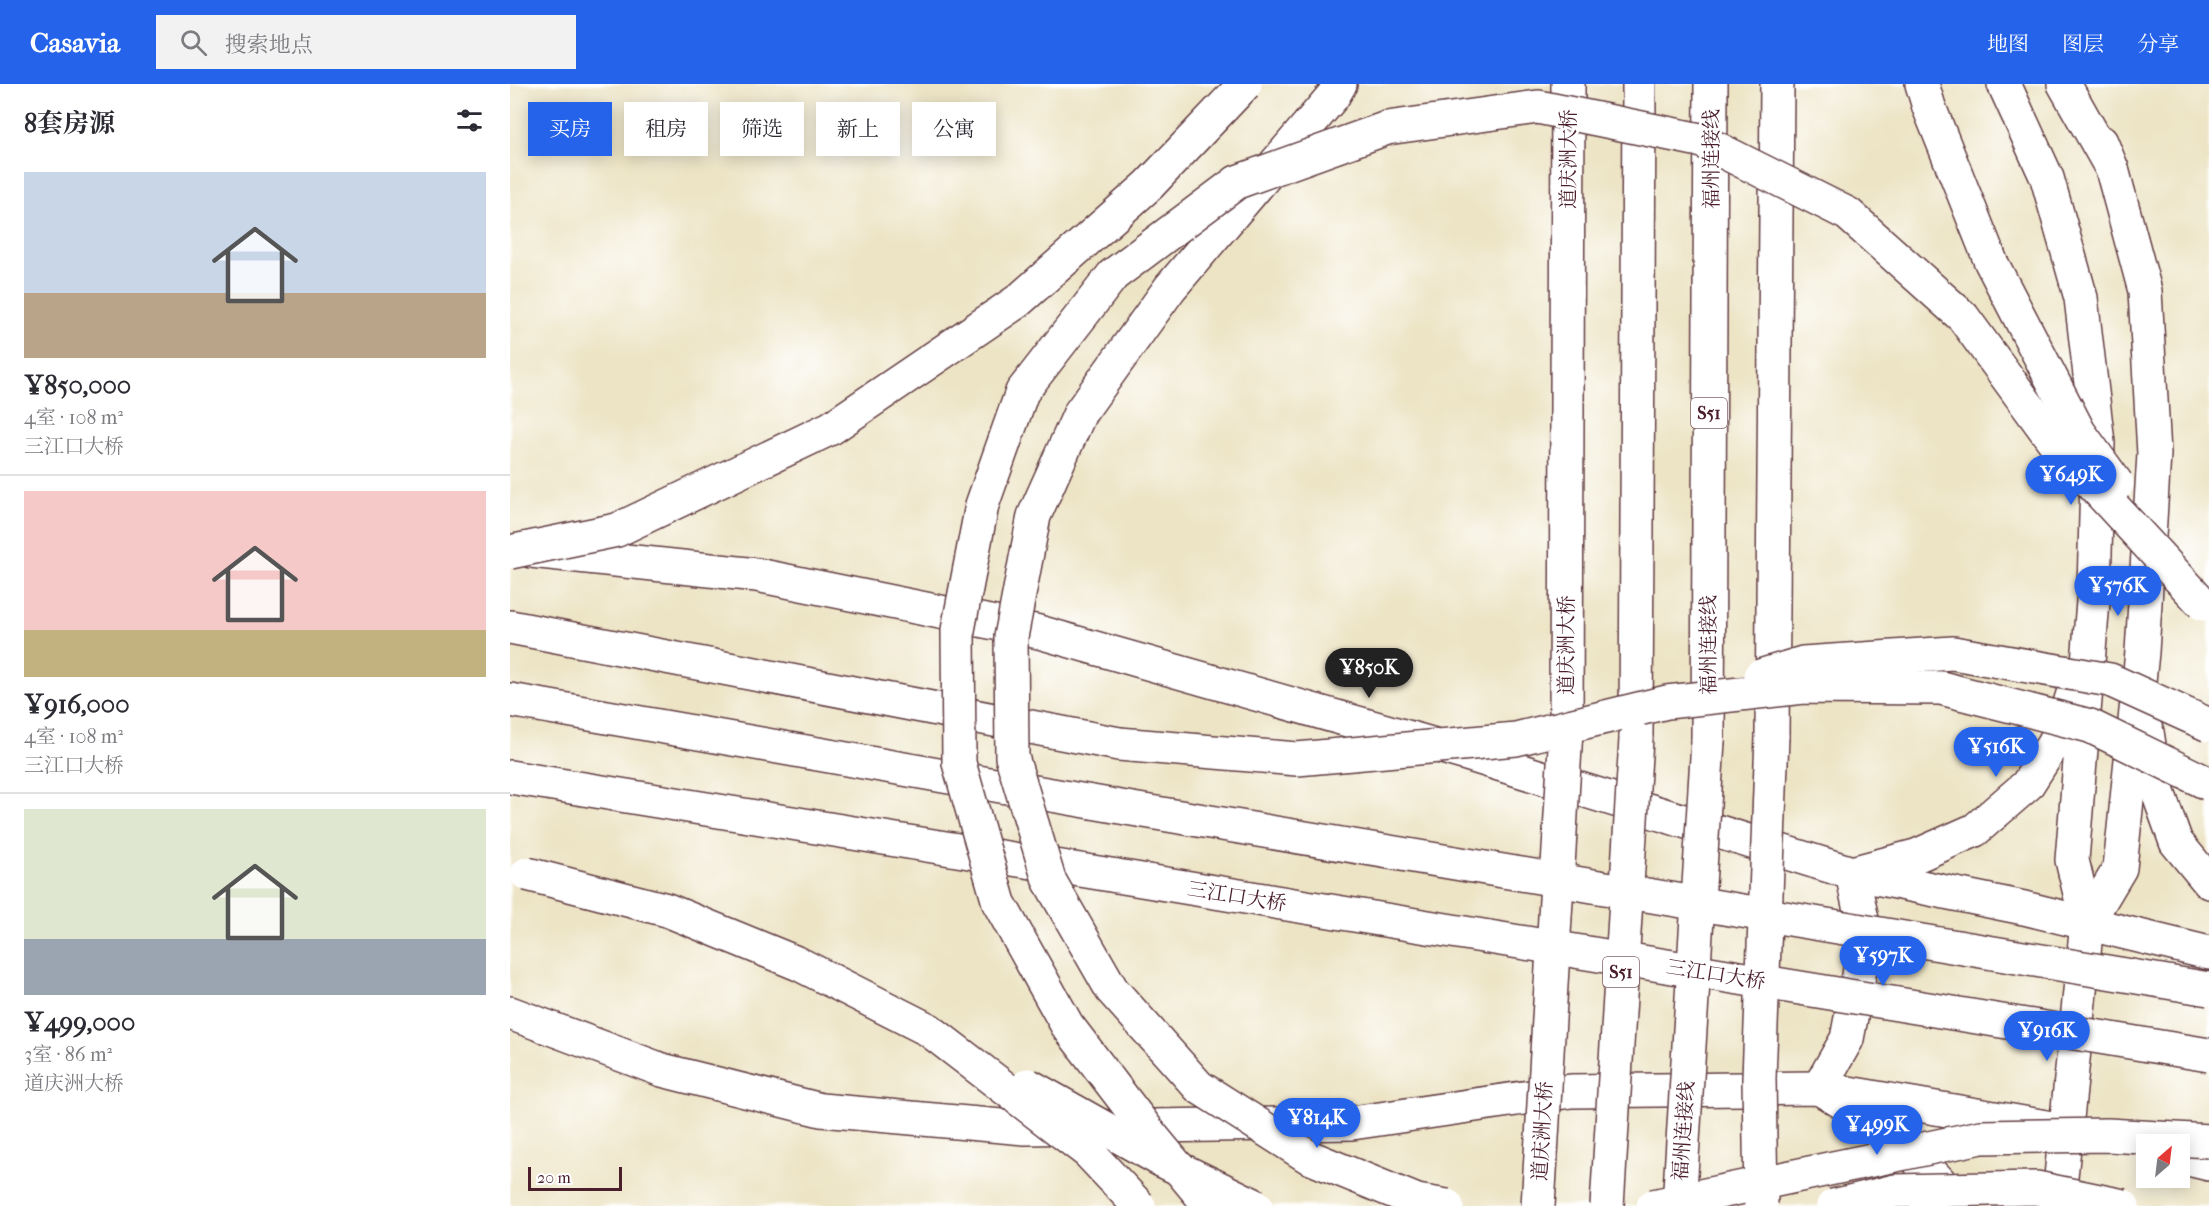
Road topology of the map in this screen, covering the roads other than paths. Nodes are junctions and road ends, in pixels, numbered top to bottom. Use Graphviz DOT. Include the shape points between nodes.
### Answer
graph roads {
  1 [pos="1245,84"];
  2 [pos="1340,84"];
  3 [pos="1568,84"];
  4 [pos="1639,84"];
  5 [pos="1711,84"];
  6 [pos="1923,84"];
  7 [pos="2004,84"];
  8 [pos="2064,84"];
  9 [pos="2078,84"];
  10 [pos="1777,87"];
  11 [pos="2112,169"];
  12 [pos="510,550"];
  13 [pos="2094,589"];
  14 [pos="2146,593"];
  15 [pos="2206,606"];
  16 [pos="510,627"];
  17 [pos="2090,637"];
  18 [pos="2142,652"];
  19 [pos="510,700"];
  20 [pos="1667,702"];
  21 [pos="2209,725"];
  22 [pos="510,777"];
  23 [pos="2209,784"];
  24 [pos="519,873"];
  25 [pos="1852,873"];
  26 [pos="2209,882"];
  27 [pos="2087,923"];
  28 [pos="2209,953"];
  29 [pos="2209,989"];
  30 [pos="510,1013"];
  31 [pos="929,1030"];
  32 [pos="2209,1055"];
  33 [pos="1760,1078"];
  34 [pos="1819,1088"];
  35 [pos="2065,1130"];
  36 [pos="2209,1141"];
  37 [pos="2136,1147"];
  38 [pos="2190,1159"];
  39 [pos="2209,1164"];
  40 [pos="1139,1206"];
  41 [pos="1210,1206"];
  42 [pos="1256,1206"];
  43 [pos="1448,1206"];
  44 [pos="1538,1206"];
  45 [pos="1607,1206"];
  46 [pos="1653,1206"];
  47 [pos="1678,1206"];
  48 [pos="1750,1206"];
  49 [pos="1761,1206"];
  50 [pos="1833,1206"];
  51 [pos="1954,1206"];
  52 [pos="2058,1206"];
  53 [pos="2123,1206"];
  1 -- 12 [label="main road, bridge" via="1149,185 1018,301 831,428 617,530"];
  2 -- 43 [label="main road, bridge" via="1170,288 1080,413 1034,516 1011,637 1012,757 1049,880 1112,990 1199,1087 1310,1157 1418,1201"];
  3 -- 44 [label="main road, 道庆洲大桥, bridge" via="1566,730"];
  4 -- 45 [label="main road, S51, bridge" via="1636,739"];
  5 -- 47 [label="main road, 福州连接线 / S51, bridge" via="1708,741"];
  6 -- 15 [label="main road, bridge" via="1992,262 2079,432"];
  7 -- 13 [label="main road" via="2047,178 2081,298 2098,443"];
  8 -- 11 [label="main road"];
  9 -- 11 [label="main road"];
  10 -- 33 [label="main road, bridge" via="1772,737"];
  11 -- 14 [label="main road" via="2145,291 2154,454"];
  12 -- 25 [label="main road" via="757,575 1039,632 1463,753"];
  13 -- 14 [label="main road"];
  13 -- 17 [label="main road"];
  14 -- 18 [label="main road"];
  15 -- 41 [label="main road, bridge" via="2058,447 1963,317 1848,214 1700,140 1538,107 1386,129 1237,182 1113,275 1022,392 982,505 958,630 959,764 999,903 1066,1025"];
  16 -- 20 [label="main road, bridge" via="1119,744 1296,759 1516,739"];
  17 -- 25 [label="main road" via="2061,732 2027,784 1975,830 1916,856"];
  17 -- 27 [label="main road" via="2072,860"];
  18 -- 26 [label="main road" via="2146,724 2155,784 2176,842"];
  18 -- 27 [label="main road" via="2120,868"];
  19 -- 29 [label="main road, bridge" via="1132,809"];
  20 -- 21 [label="main road, bridge" via="1803,663 1953,653 2110,680"];
  20 -- 23 [label="main road, bridge" via="1804,687 1941,688 2090,726"];
  22 -- 32 [label="main road, 三江口大桥, bridge"];
  24 -- 31 [label="main road, bridge" via="667,910 800,964"];
  25 -- 27 [label="main road"];
  25 -- 34 [label="main road" via="1866,938 1847,1039"];
  27 -- 28 [label="main road"];
  27 -- 35 [label="main road"];
  30 -- 34 [label="main road" via="662,1070 821,1110 1025,1128 1352,1123 1572,1091"];
  31 -- 40 [label="main road, bridge" via="1088,1152"];
  31 -- 42 [label="main road, bridge" via="1161,1160"];
  33 -- 48 [label="main road, bridge"];
  33 -- 49 [label="main road, bridge"];
  34 -- 35 [label="main road"];
  34 -- 51 [label="main road" via="1886,1129 1939,1181"];
  35 -- 37 [label="main road"];
  35 -- 52 [label="main road"];
  36 -- 46 [label="main road, bridge" via="2108,1135 1981,1137"];
  38 -- 39 [label="main road"];
  50 -- 53 [label="main road, bridge" via="1895,1191 2036,1188"];
}
